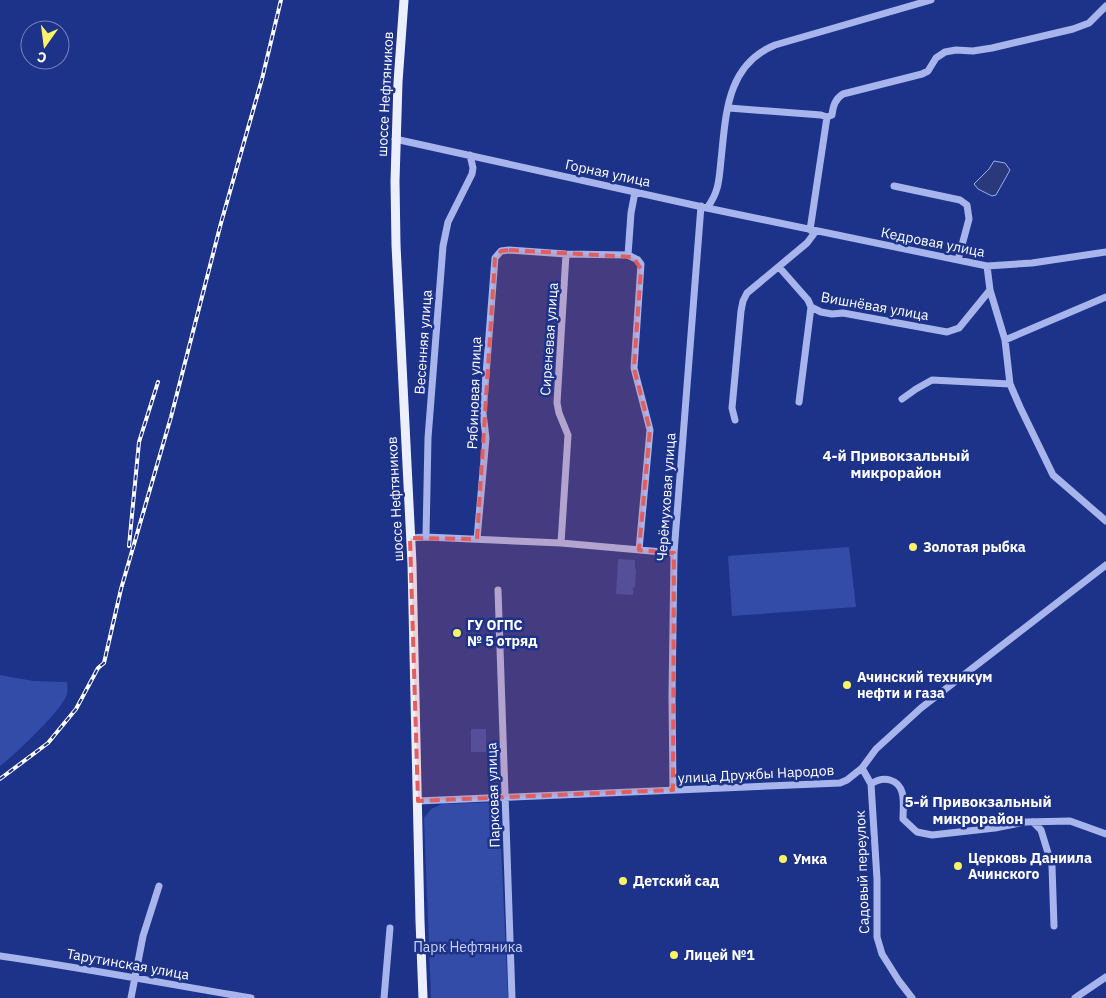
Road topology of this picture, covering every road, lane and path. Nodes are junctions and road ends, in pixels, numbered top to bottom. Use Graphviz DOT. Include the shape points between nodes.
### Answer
graph roads {
  1 [pos="404,0"];
  2 [pos="930,0"];
  3 [pos="1106,6"];
  4 [pos="729,108"];
  5 [pos="827,117"];
  6 [pos="395,139"];
  7 [pos="470,155"];
  8 [pos="894,186"];
  9 [pos="634,192"];
  10 [pos="704,207"];
  11 [pos="813,230"];
  12 [pos="1106,252"];
  13 [pos="566,254"];
  14 [pos="628,255"];
  15 [pos="958,260"];
  16 [pos="987,266"];
  17 [pos="779,267"];
  18 [pos="990,290"];
  19 [pos="1106,297"];
  20 [pos="811,307"];
  21 [pos="1005,340"];
  22 [pos="1010,384"];
  23 [pos="902,399"];
  24 [pos="799,402"];
  25 [pos="735,420"];
  26 [pos="1106,521"];
  27 [pos="426,537"];
  28 [pos="410,538"];
  29 [pos="477,539"];
  30 [pos="561,543"];
  31 [pos="639,550"];
  32 [pos="674,553"];
  33 [pos="1106,565"];
  34 [pos="498,590"];
  35 [pos="862,768"];
  36 [pos="871,784"];
  37 [pos="673,790"];
  38 [pos="505,797"];
  39 [pos="418,801"];
  40 [pos="1033,822"];
  41 [pos="1106,834"];
  42 [pos="159,886"];
  43 [pos="1054,926"];
  44 [pos="390,928"];
  45 [pos="0,956"];
  46 [pos="1106,976"];
  47 [pos="134,979"];
  48 [pos="131,998"];
  49 [pos="251,998"];
  50 [pos="384,998"];
  51 [pos="424,998"];
  52 [pos="512,998"];
  53 [pos="912,998"];
  54 [pos="1075,998"];
  1 -- 6 [label="main road, шоссе Нефтяников"];
  2 -- 4 [label="street, Черёмуховая улица" via="766,48 741,72"];
  3 -- 5 [label="street" via="1089,23 1072,29 973,52 945,52 922,74 843,94 835,102 832,115"];
  4 -- 5 [label="street"];
  4 -- 10 [label="street, Черёмуховая улица" via="718,190"];
  5 -- 11 [label="street"];
  6 -- 7 [label="street, Горная улица"];
  6 -- 28 [label="main road, шоссе Нефтяников" via="396,245"];
  7 -- 9 [label="street, Горная улица"];
  7 -- 27 [label="street, Весенняя улица" via="472,174 448,222 443,246 428,438"];
  8 -- 15 [label="street" via="960,200 968,205 969,218"];
  9 -- 10 [label="street, Горная улица"];
  9 -- 14 [label="street"];
  10 -- 11 [label="street, Горная улица"];
  10 -- 32 [label="street, Черёмуховая улица"];
  11 -- 15 [label="street, Кедровая улица"];
  11 -- 17 [label="street" via="807,243"];
  12 -- 16 [label="street, Кедровая улица"];
  13 -- 14 [label="street"];
  13 -- 29 [label="street, Рябиновая улица" via="509,250 501,251 495,258 484,413 486,438"];
  13 -- 30 [label="street, Сиреневая улица" via="557,403 568,435"];
  14 -- 31 [label="street" via="638,260 641,269 634,368 650,430"];
  15 -- 16 [label="street, Кедровая улица"];
  16 -- 18 [label="street"];
  17 -- 20 [label="street, Вишнёвая улица"];
  17 -- 25 [label="street" via="747,293 743,301 732,408"];
  18 -- 20 [label="street, Вишнёвая улица" via="956,330 947,332 844,313 821,312"];
  18 -- 21 [label="street"];
  19 -- 21 [label="street"];
  20 -- 24 [label="street"];
  21 -- 22 [label="street"];
  22 -- 23 [label="street" via="932,380"];
  22 -- 26 [label="street" via="1053,475"];
  27 -- 28 [label="street"];
  27 -- 29 [label="street"];
  28 -- 39 [label="main road, шоссе Нефтяников"];
  29 -- 30 [label="street"];
  30 -- 31 [label="street"];
  31 -- 32 [label="street"];
  32 -- 37 [label="street, Черёмуховая улица"];
  33 -- 35 [label="street, улица Дружбы Народов" via="921,708 876,749"];
  34 -- 38 [label="street, Парковая улица"];
  35 -- 36 [label="street, Садовый переулок"];
  35 -- 37 [label="street, улица Дружбы Народов" via="834,784"];
  36 -- 40 [label="street" via="882,779 897,784 902,792 903,819 917,832 941,834"];
  36 -- 53 [label="street, Садовый переулок" via="877,879 876,937 882,954"];
  37 -- 38 [label="street, улица Дружбы Народов"];
  38 -- 39 [label="street, улица Дружбы Народов"];
  38 -- 52 [label="street, Парковая улица"];
  39 -- 51 [label="main road, шоссе Нефтяников"];
  40 -- 41 [label="street" via="1070,821"];
  40 -- 43 [label="street" via="1040,830 1052,866"];
  42 -- 47 [label="street"];
  44 -- 50 [label="street"];
  45 -- 47 [label="street, Тарутинская улица"];
  46 -- 54 [label="street"];
  47 -- 48 [label="street"];
  47 -- 49 [label="street, Тарутинская улица"];
}
